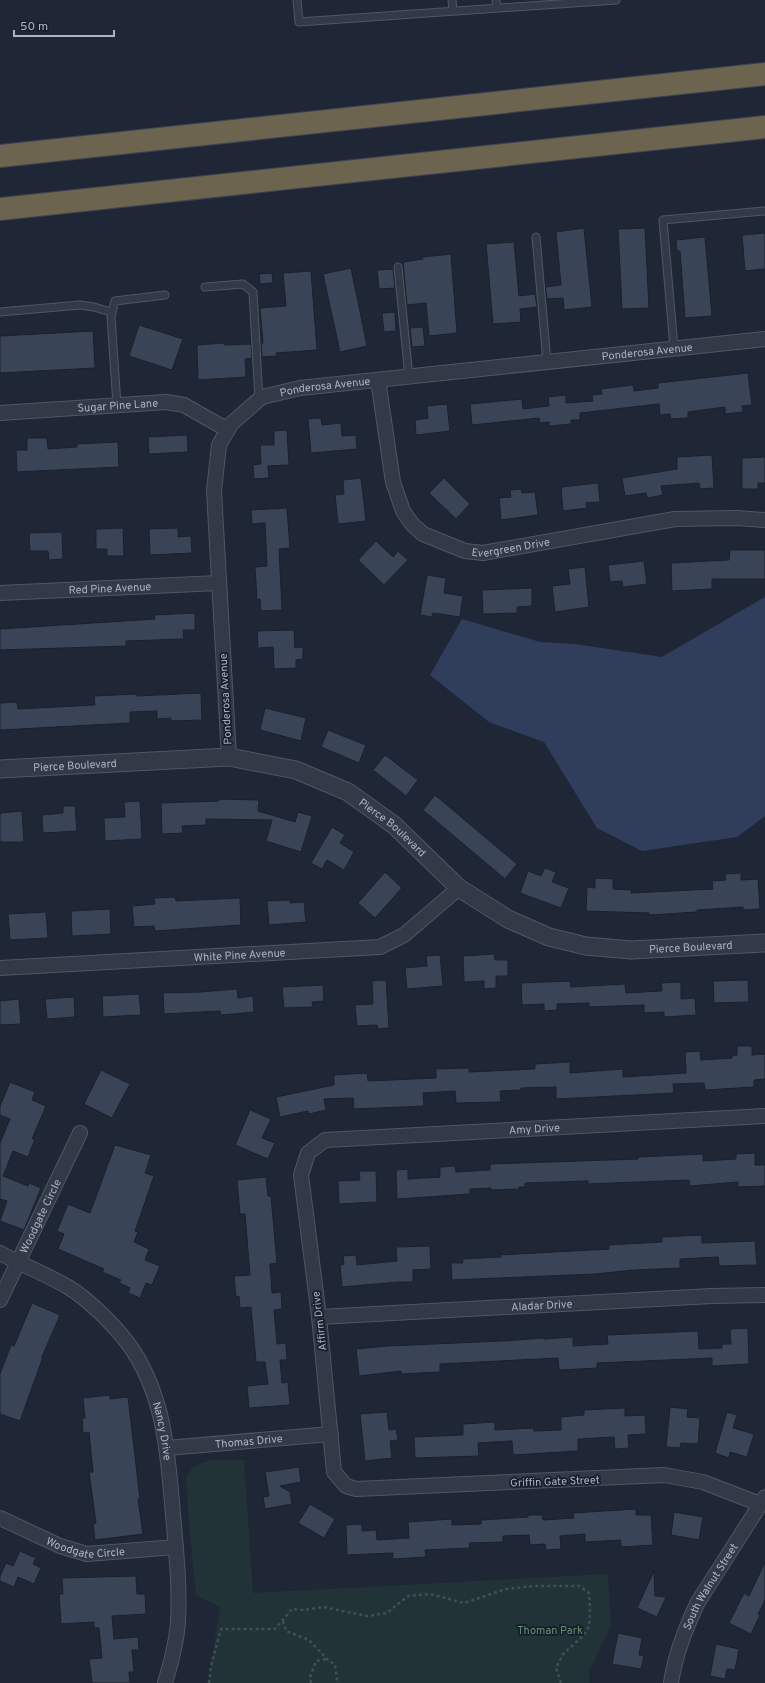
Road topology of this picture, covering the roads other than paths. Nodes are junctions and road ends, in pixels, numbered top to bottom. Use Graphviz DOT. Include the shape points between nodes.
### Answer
graph roads {
  1 [pos="297,0"];
  2 [pos="452,0"];
  3 [pos="496,0"];
  4 [pos="616,0"];
  5 [pos="529,3"];
  6 [pos="496,8"];
  7 [pos="453,11"];
  8 [pos="765,74"];
  9 [pos="765,127"];
  10 [pos="0,156"];
  11 [pos="0,209"];
  12 [pos="765,211"];
  13 [pos="536,237"];
  14 [pos="398,267"];
  15 [pos="205,287"];
  16 [pos="165,295"];
  17 [pos="0,312"];
  18 [pos="112,312"];
  19 [pos="765,339"];
  20 [pos="674,348"];
  21 [pos="546,362"];
  22 [pos="409,377"];
  23 [pos="378,380"];
  24 [pos="259,400"];
  25 [pos="117,405"];
  26 [pos="0,413"];
  27 [pos="228,430"];
  28 [pos="765,520"];
  29 [pos="219,584"];
  30 [pos="0,593"];
  31 [pos="229,758"];
  32 [pos="0,769"];
  33 [pos="459,888"];
  34 [pos="765,943"];
  35 [pos="0,968"];
  36 [pos="765,1116"];
  37 [pos="80,1133"];
  38 [pos="308,1153"];
  39 [pos="0,1253"];
  40 [pos="18,1262"];
  41 [pos="765,1295"];
  42 [pos="0,1300"];
  43 [pos="319,1317"];
  44 [pos="331,1434"];
  45 [pos="167,1448"];
  46 [pos="346,1486"];
  47 [pos="762,1501"];
  48 [pos="0,1518"];
  49 [pos="176,1547"];
  50 [pos="165,1683"];
  51 [pos="671,1683"];
  1 -- 7 [label="lane" via="299,22"];
  2 -- 7 [label="lane"];
  3 -- 6 [label="lane"];
  4 -- 5 [label="lane"];
  5 -- 6 [label="lane"];
  6 -- 7 [label="lane"];
  8 -- 10 [label="highway"];
  9 -- 11 [label="highway"];
  12 -- 20 [label="lane" via="663,220"];
  13 -- 21 [label="lane"];
  14 -- 22 [label="lane"];
  15 -- 24 [label="lane" via="243,284 253,292"];
  16 -- 18 [label="lane" via="115,301"];
  17 -- 18 [label="lane" via="80,306"];
  18 -- 25 [label="lane"];
  19 -- 20 [label="street, Ponderosa Avenue"];
  20 -- 21 [label="street, Ponderosa Avenue"];
  21 -- 22 [label="street, Ponderosa Avenue"];
  22 -- 23 [label="street, Ponderosa Avenue"];
  23 -- 24 [label="street, Ponderosa Avenue" via="300,388 262,397"];
  23 -- 28 [label="street, Evergreen Drive" via="393,482 403,511 423,534 451,546 484,553 675,519"];
  24 -- 27 [label="street, Ponderosa Avenue" via="231,424"];
  25 -- 26 [label="street, Sugar Pine Lane"];
  25 -- 27 [label="street, Sugar Pine Lane" via="173,402"];
  27 -- 29 [label="street, Ponderosa Avenue" via="219,445 214,490"];
  29 -- 30 [label="street, Red Pine Avenue"];
  29 -- 31 [label="street, Ponderosa Avenue"];
  31 -- 32 [label="street, Pierce Boulevard"];
  31 -- 33 [label="street, Pierce Boulevard" via="296,770 348,792 394,825"];
  33 -- 34 [label="street, Pierce Boulevard" via="508,919 549,937 586,946 631,950"];
  33 -- 35 [label="street, White Pine Avenue" via="404,934 380,947"];
  36 -- 38 [label="street, Amy Drive" via="325,1140"];
  37 -- 40 [label="street, Woodgate Circle"];
  38 -- 43 [label="street, Affirm Drive" via="301,1175"];
  39 -- 40 [label="street, Nancy Drive"];
  40 -- 42 [label="street, Woodgate Circle"];
  40 -- 45 [label="street, Nancy Drive" via="69,1287 100,1312 127,1342 148,1378 160,1412"];
  41 -- 43 [label="street, Aladar Drive"];
  43 -- 44 [label="street, Affirm Drive"];
  44 -- 45 [label="street, Thomas Drive"];
  44 -- 46 [label="street, Affirm Drive" via="334,1472"];
  45 -- 49 [label="street, Nancy Drive"];
  46 -- 47 [label="street, Griffin Gate Street" via="356,1489 664,1475 703,1482"];
  47 -- 51 [label="street, South Walnut Street" via="690,1619 673,1667"];
  48 -- 49 [label="street, Woodgate Circle" via="60,1546 87,1554"];
  49 -- 50 [label="street, Nancy Drive" via="178,1621"];
}
